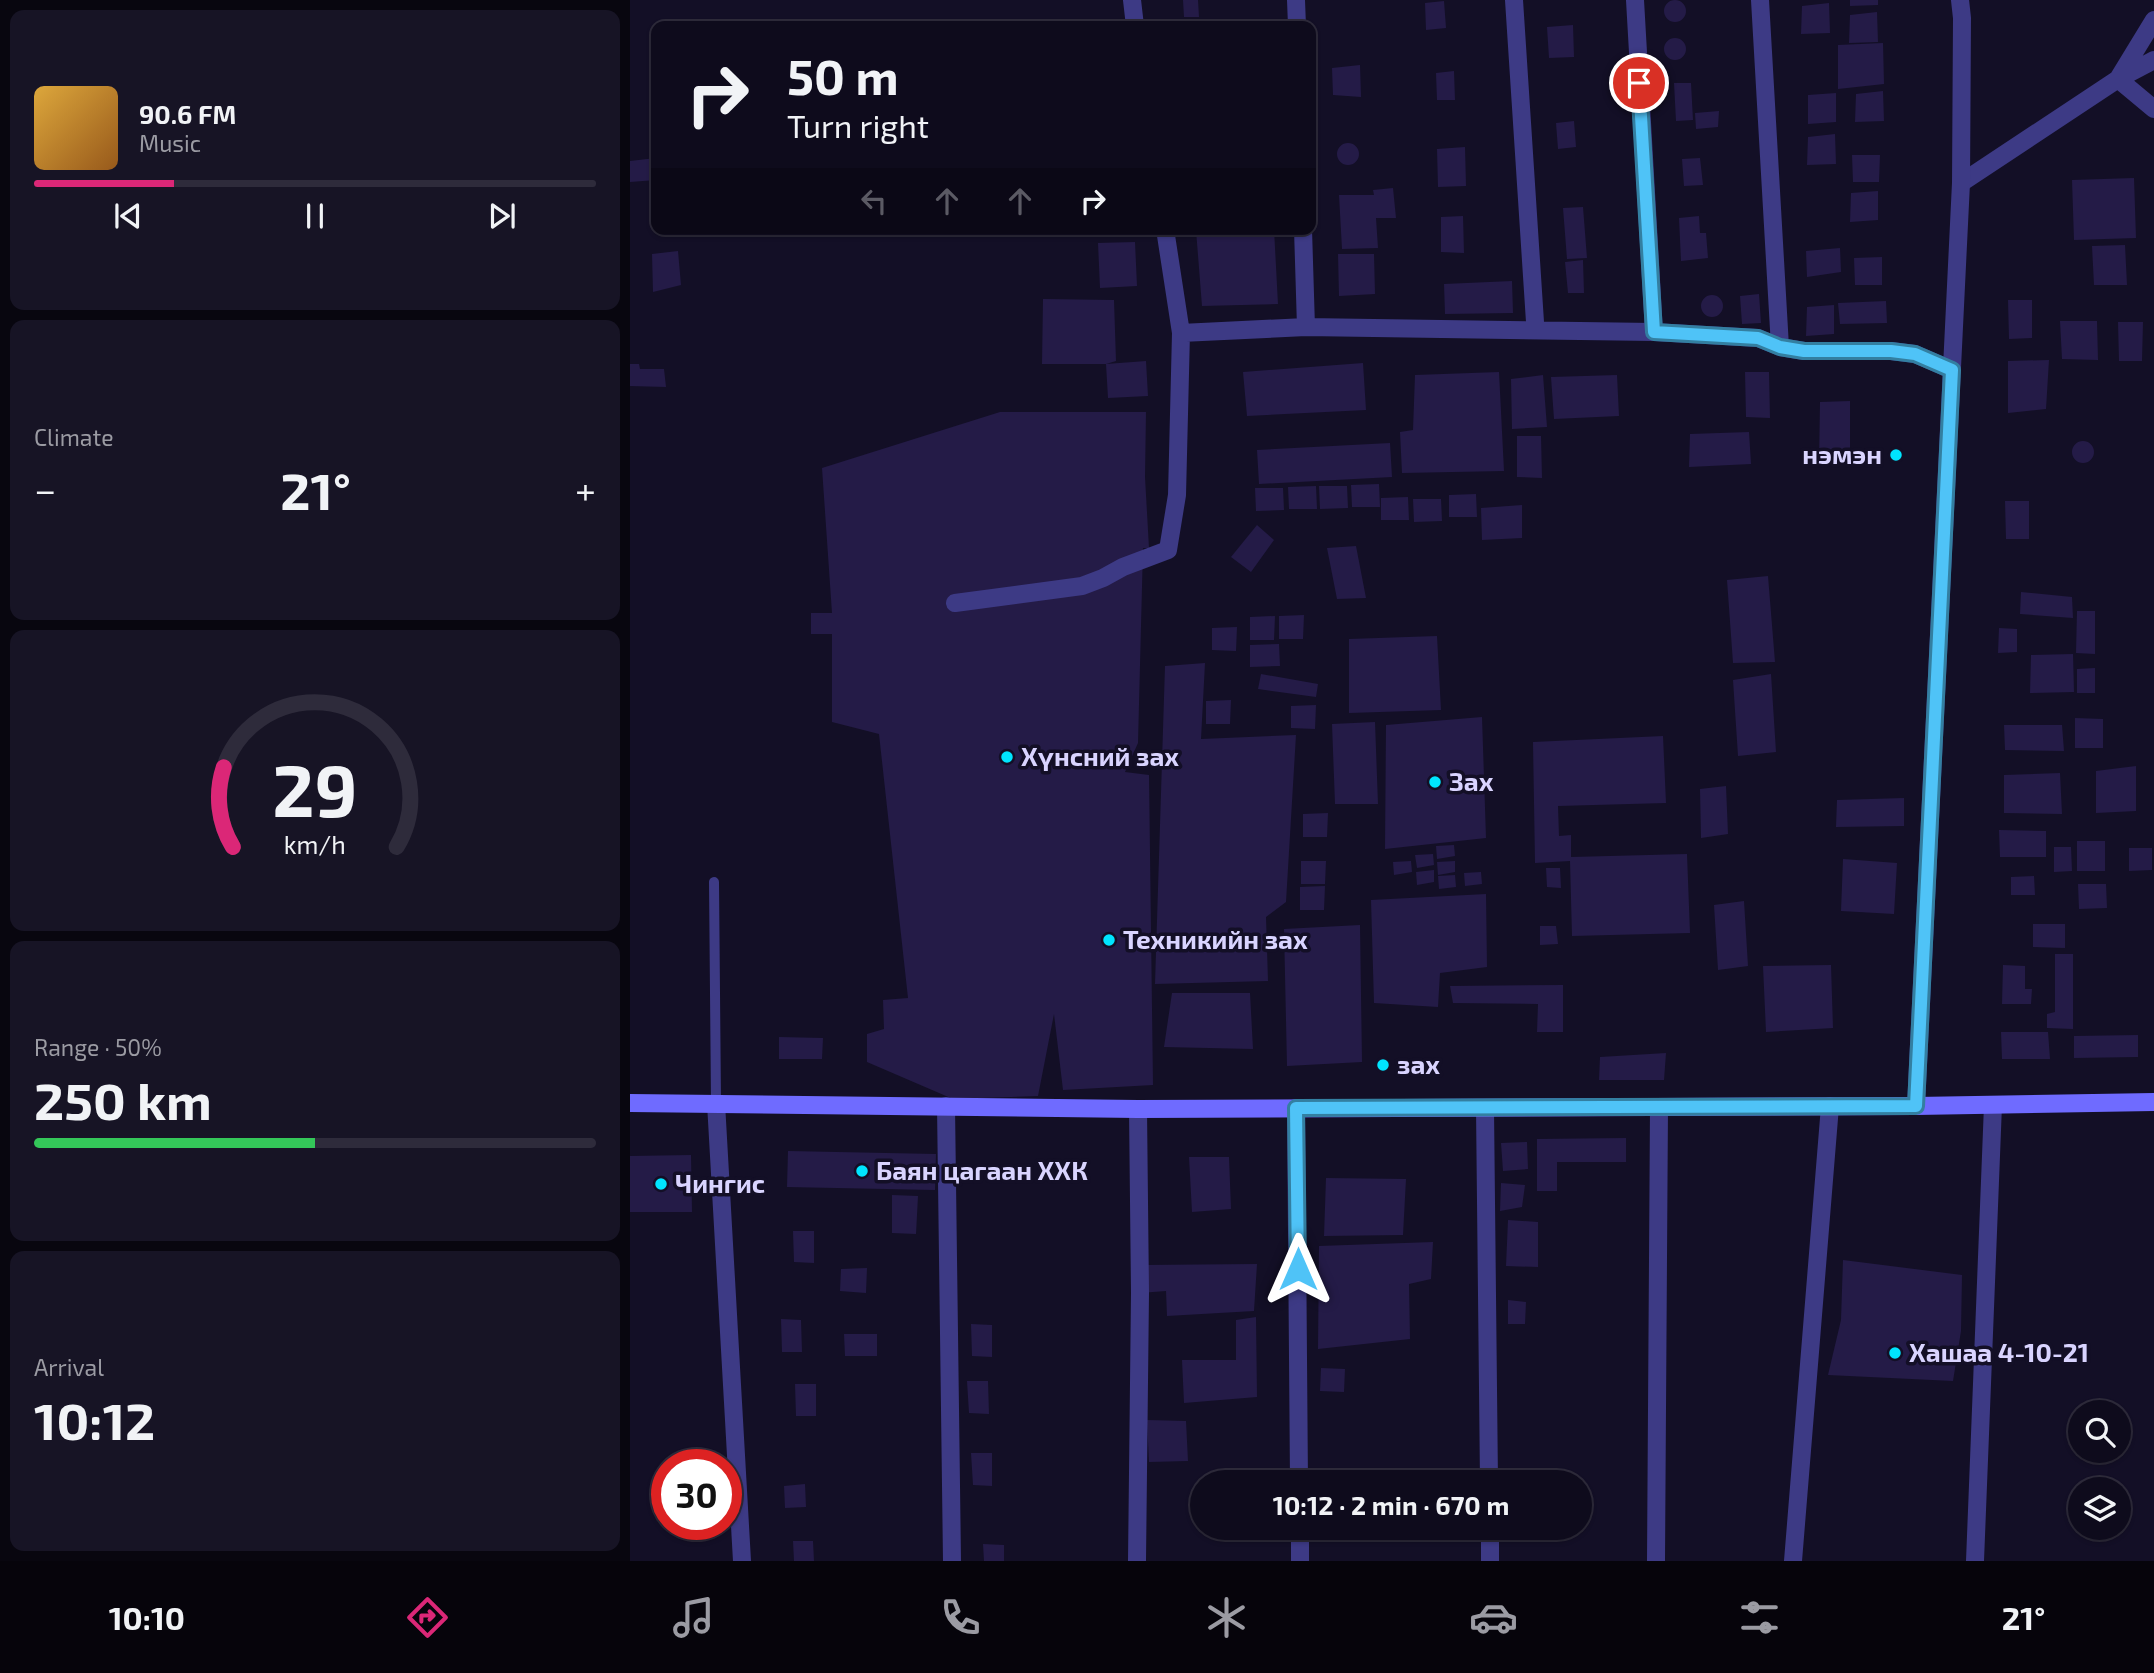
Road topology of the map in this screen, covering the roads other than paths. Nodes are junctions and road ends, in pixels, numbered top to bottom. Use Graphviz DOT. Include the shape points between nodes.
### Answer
graph roads {
  1 [pos="1132,0"];
  2 [pos="1296,0"];
  3 [pos="1514,0"];
  4 [pos="1634,0"];
  5 [pos="1760,0"];
  6 [pos="1960,0"];
  7 [pos="2154,20"];
  8 [pos="1134,21"];
  9 [pos="1297,21"];
  10 [pos="2154,60"];
  11 [pos="2118,79"];
  12 [pos="2154,109"];
  13 [pos="1961,183"];
  14 [pos="1166,235"];
  15 [pos="1303,235"];
  16 [pos="1535,322"];
  17 [pos="1306,327"];
  18 [pos="1654,332"];
  19 [pos="1181,333"];
  20 [pos="1780,347"];
  21 [pos="1952,370"];
  22 [pos="956,603"];
  23 [pos="715,882"];
  24 [pos="2154,1102"];
  25 [pos="630,1103"];
  26 [pos="716,1103"];
  27 [pos="1993,1105"];
  28 [pos="946,1106"];
  29 [pos="1830,1106"];
  30 [pos="1916,1106"];
  31 [pos="1659,1107"];
  32 [pos="1296,1108"];
  33 [pos="1485,1108"];
  34 [pos="1138,1109"];
  35 [pos="1299,1470"];
  36 [pos="1489,1470"];
  37 [pos="1300,1540"];
  38 [pos="1490,1540"];
  39 [pos="742,1561"];
  40 [pos="952,1561"];
  41 [pos="1137,1561"];
  42 [pos="1300,1561"];
  43 [pos="1490,1561"];
  44 [pos="1656,1561"];
  45 [pos="1793,1561"];
  46 [pos="1975,1561"];
  1 -- 8 [label="street"];
  2 -- 9 [label="street"];
  3 -- 16 [label="street"];
  4 -- 18 [label="street"];
  5 -- 20 [label="street"];
  6 -- 13 [label="street"];
  7 -- 11 [label="street"];
  10 -- 11 [label="street"];
  11 -- 12 [label="street"];
  11 -- 13 [label="street"];
  13 -- 21 [label="street"];
  14 -- 19 [label="street"];
  15 -- 17 [label="street"];
  17 -- 18 [label="street"];
  17 -- 19 [label="street"];
  18 -- 20 [label="street" via="1758,338"];
  19 -- 22 [label="street" via="1177,495 1168,550 1082,586"];
  20 -- 21 [label="street" via="1915,354"];
  21 -- 30 [label="street"];
  23 -- 26 [label="lane"];
  24 -- 27 [label="main road"];
  25 -- 26 [label="main road"];
  26 -- 28 [label="main road"];
  26 -- 39 [label="street"];
  27 -- 30 [label="main road"];
  27 -- 46 [label="street"];
  28 -- 34 [label="main road"];
  28 -- 40 [label="street"];
  29 -- 30 [label="main road"];
  29 -- 31 [label="main road"];
  29 -- 45 [label="street"];
  31 -- 33 [label="main road"];
  31 -- 44 [label="street"];
  32 -- 33 [label="main road"];
  32 -- 34 [label="main road"];
  32 -- 35 [label="street"];
  33 -- 36 [label="street"];
  34 -- 41 [label="street"];
  37 -- 42 [label="street"];
  38 -- 43 [label="street"];
}
